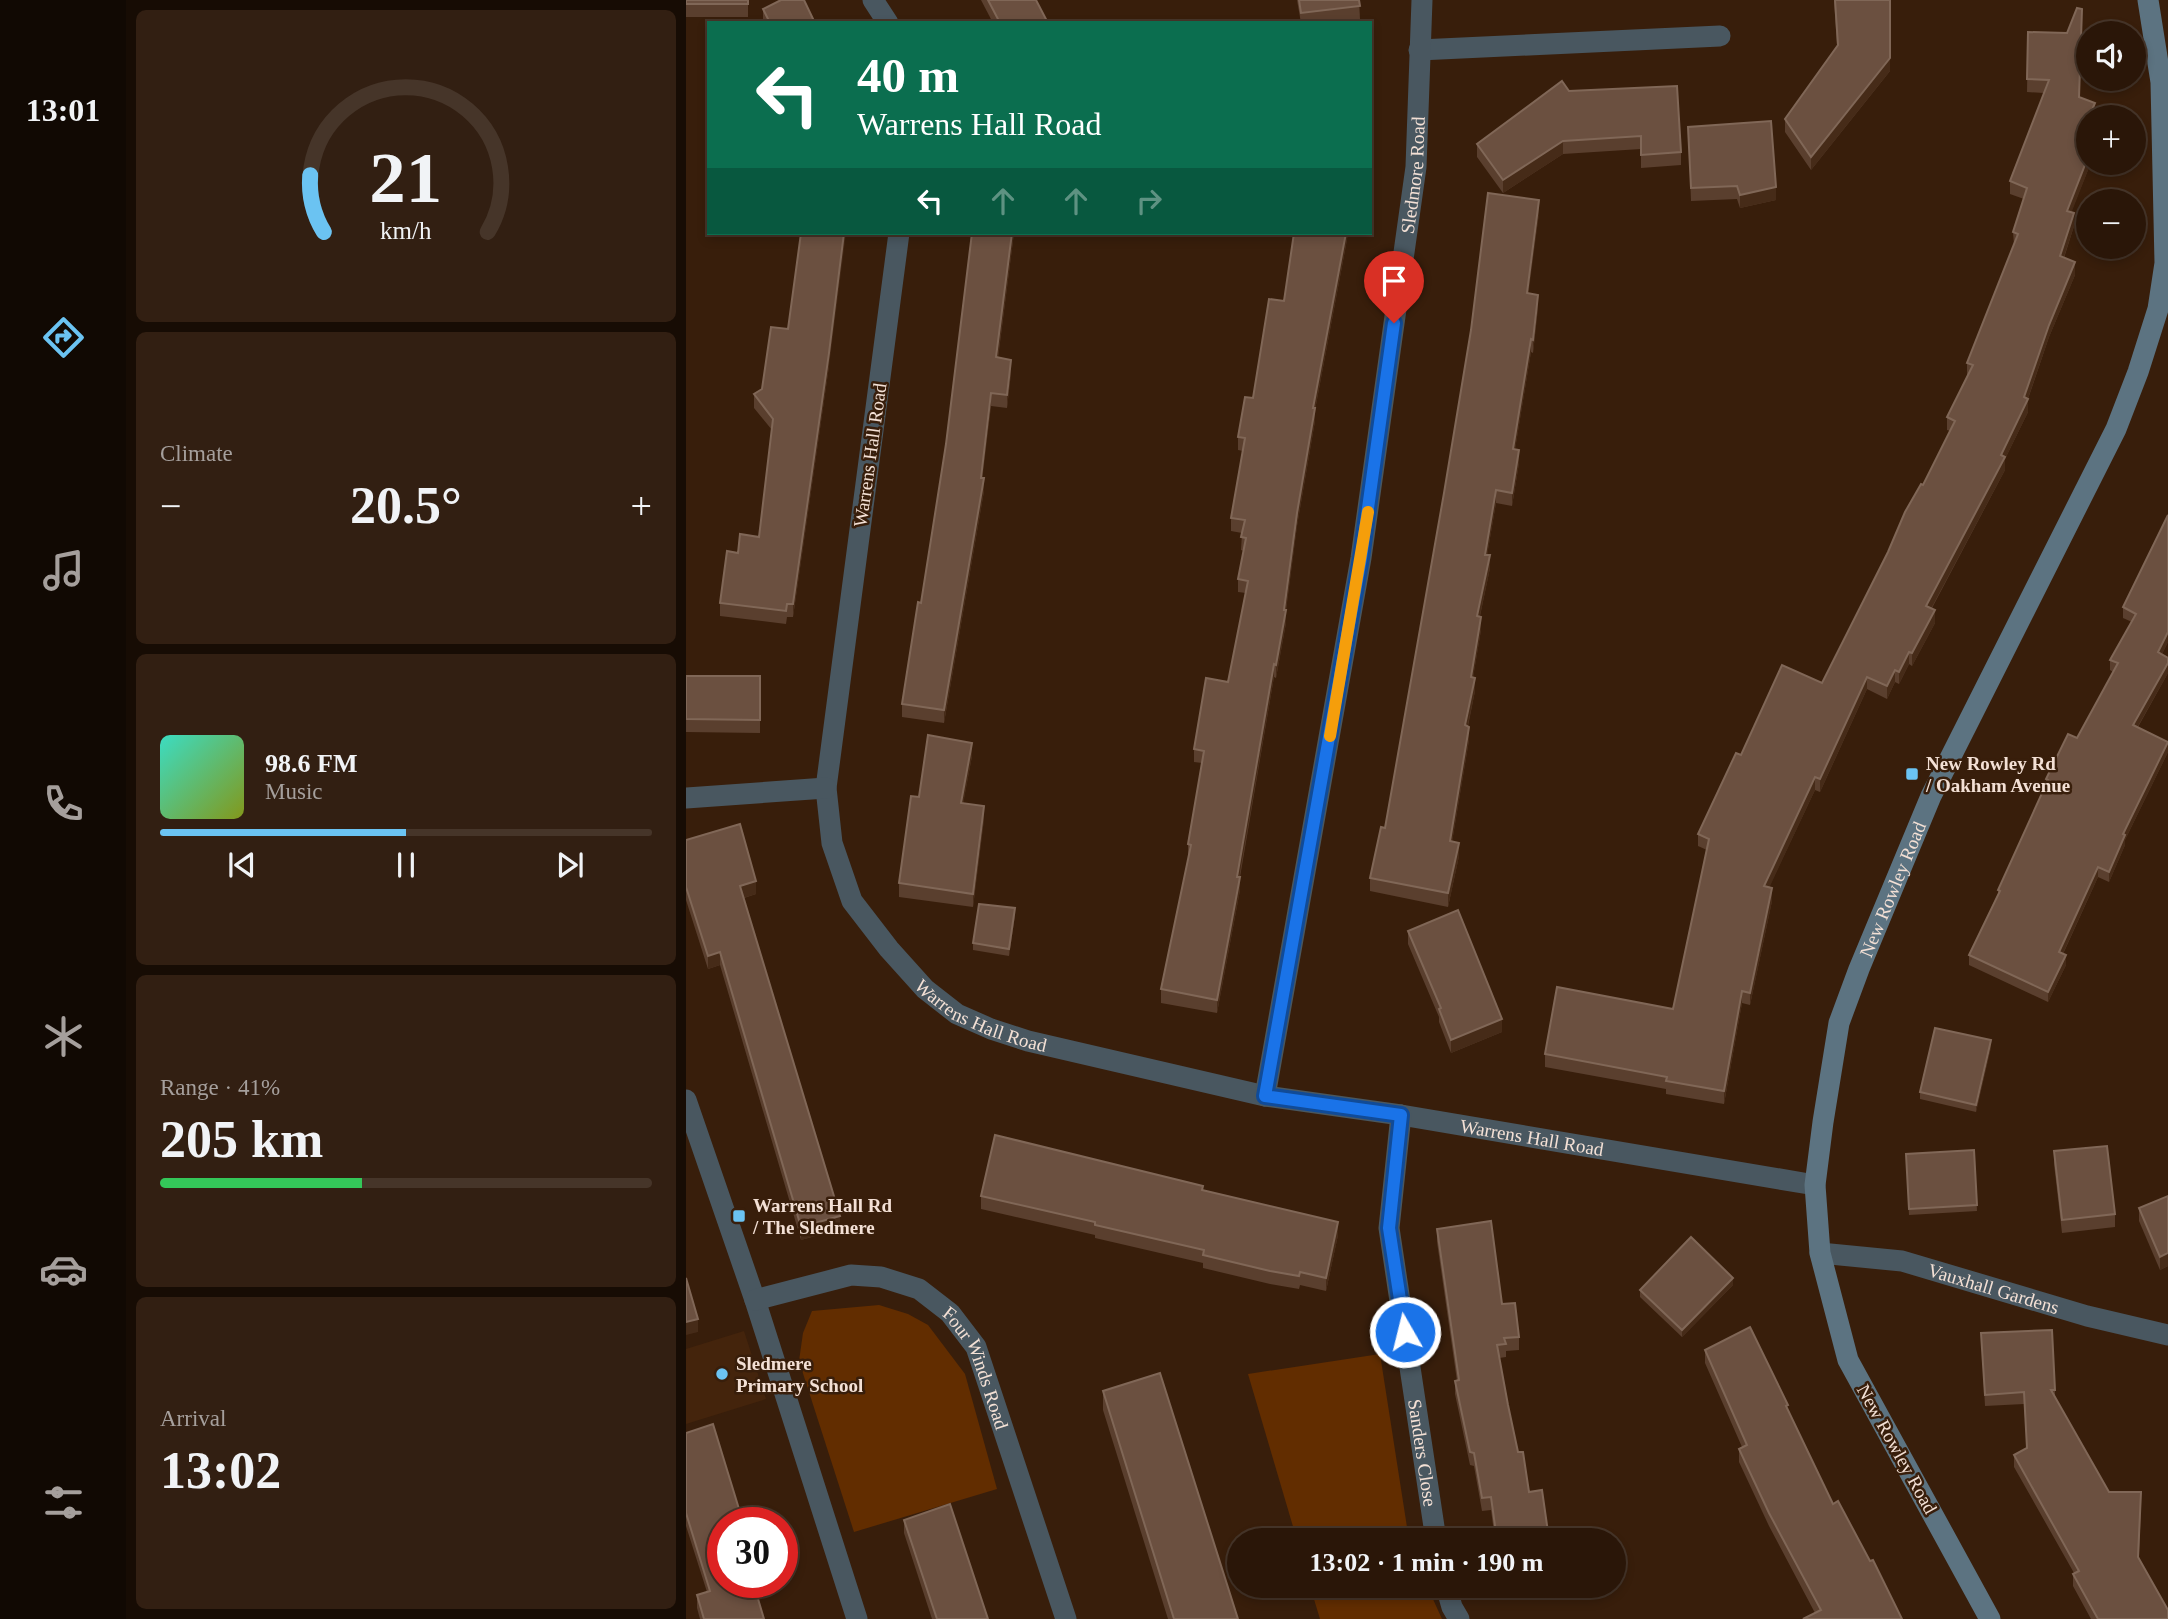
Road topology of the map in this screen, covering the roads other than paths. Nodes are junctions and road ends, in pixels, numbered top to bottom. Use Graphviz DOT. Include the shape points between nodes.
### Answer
graph roads {
  1 [pos="873,0"];
  2 [pos="1422,0"];
  3 [pos="2148,0"];
  4 [pos="887,21"];
  5 [pos="1720,36"];
  6 [pos="1419,50"];
  7 [pos="2165,199"];
  8 [pos="899,235"];
  9 [pos="826,788"];
  10 [pos="686,798"];
  11 [pos="1265,1096"];
  12 [pos="686,1100"];
  13 [pos="1401,1115"];
  14 [pos="1815,1185"];
  15 [pos="1820,1253"];
  16 [pos="755,1300"];
  17 [pos="2168,1335"];
  18 [pos="1434,1528"];
  19 [pos="1449,1598"];
  20 [pos="857,1619"];
  21 [pos="1066,1619"];
  22 [pos="1459,1619"];
  23 [pos="1990,1619"];
  1 -- 4 [label="street"];
  2 -- 6 [label="street, Sledmore Road"];
  3 -- 7 [label="main road, New Rowley Road" via="2161,82"];
  5 -- 6 [label="street"];
  6 -- 11 [label="street, Sledmore Road" via="1416,167 1361,558"];
  7 -- 14 [label="main road, New Rowley Road" via="2165,263 2158,309 2138,372 2116,429 1931,796 1869,943 1839,1023"];
  8 -- 9 [label="street, Warrens Hall Road"];
  9 -- 10 [label="street"];
  9 -- 11 [label="street, Warrens Hall Road" via="832,843 852,901 925,989 957,1014 1028,1041"];
  11 -- 13 [label="street, Warrens Hall Road"];
  12 -- 16 [label="street"];
  13 -- 14 [label="street, Warrens Hall Road"];
  13 -- 18 [label="street, Sanders Close" via="1389,1228"];
  14 -- 15 [label="main road, New Rowley Road"];
  15 -- 17 [label="street, Vauxhall Gardens" via="1902,1261"];
  15 -- 23 [label="main road, New Rowley Road" via="1848,1360"];
  16 -- 20 [label="street"];
  16 -- 21 [label="street, Four Winds Road" via="851,1275 881,1277 919,1289 950,1313 976,1347"];
  19 -- 22 [label="street"];
}
